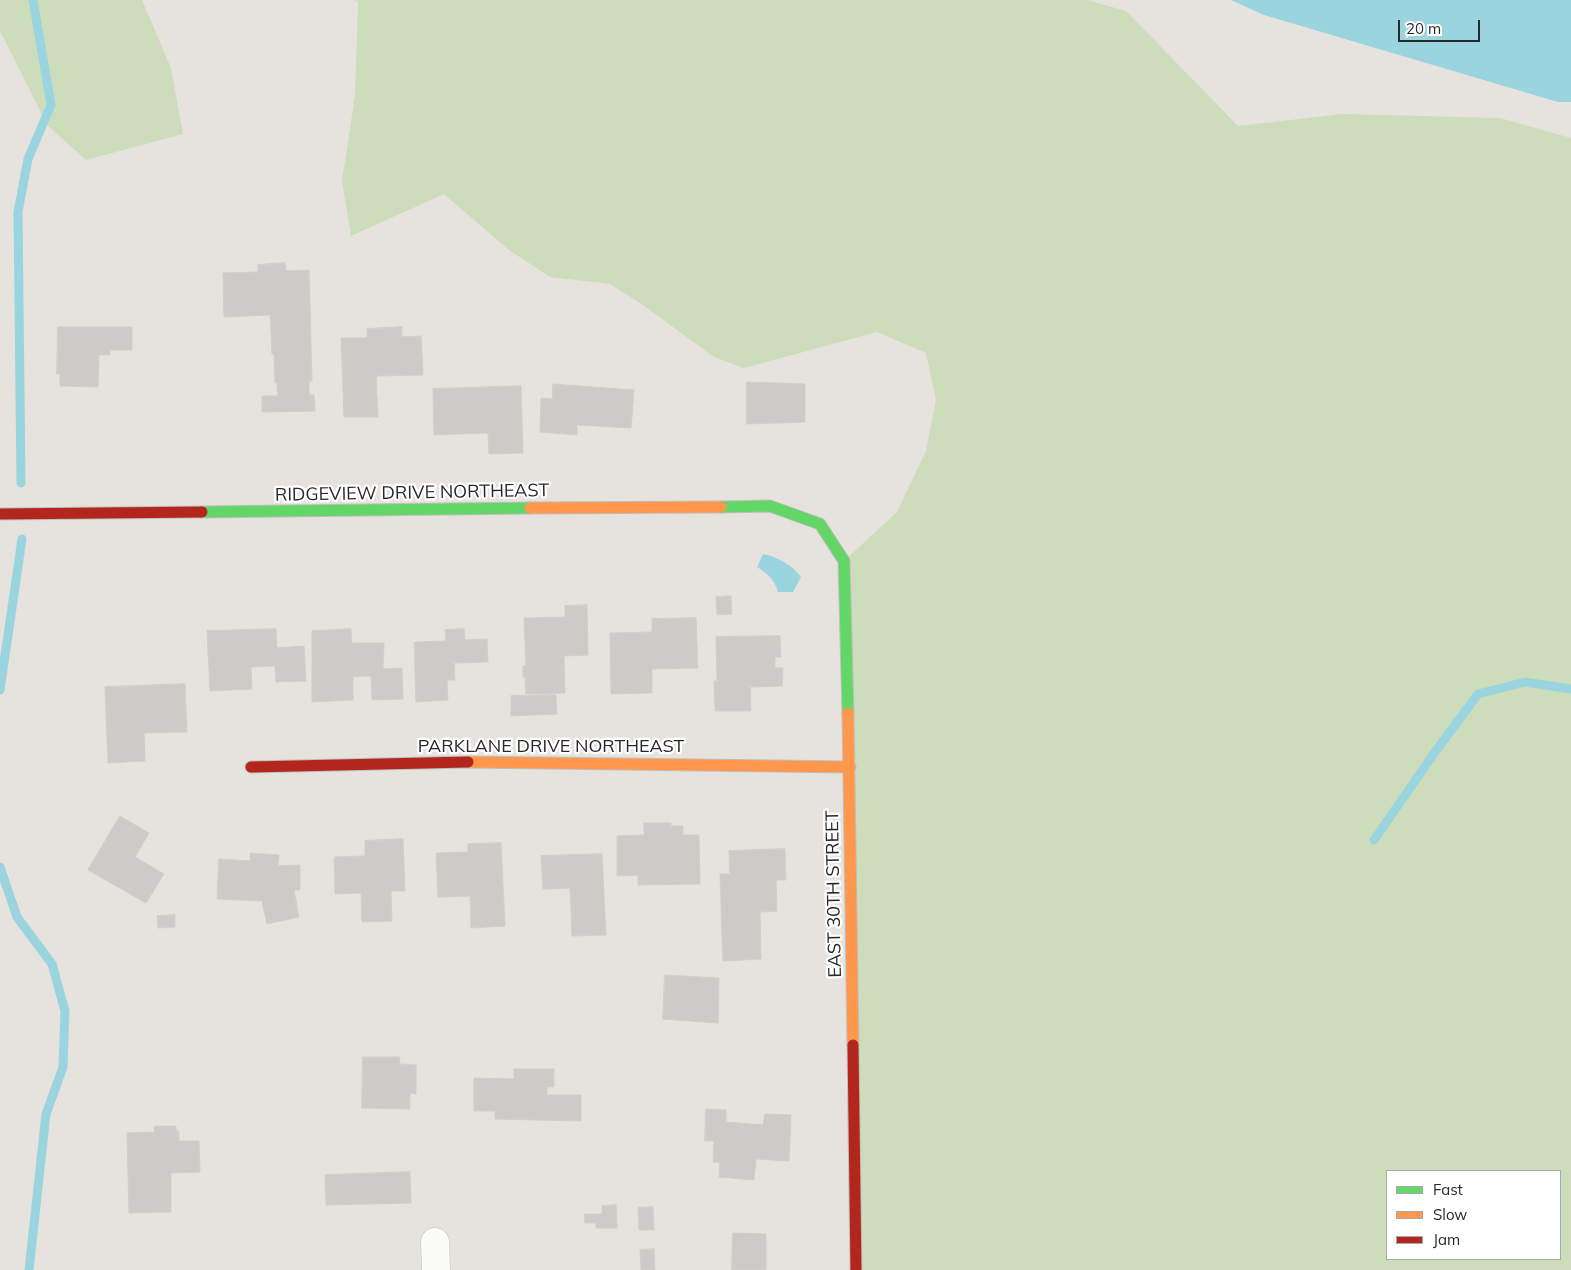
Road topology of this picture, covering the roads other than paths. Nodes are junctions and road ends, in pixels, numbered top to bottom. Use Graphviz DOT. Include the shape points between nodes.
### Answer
graph roads {
  1 [pos="0,514"];
  2 [pos="820,524"];
  3 [pos="251,767"];
  4 [pos="850,767"];
  5 [pos="435,1242"];
  6 [pos="436,1270"];
  7 [pos="856,1270"];
  1 -- 2 [label="street, RIDGEVIEW DRIVE NORTHEAST" via="770,506"];
  2 -- 4 [label="street, EAST 30TH STREET" via="844,561"];
  3 -- 4 [label="street, PARKLANE DRIVE NORTHEAST" via="491,762"];
  4 -- 7 [label="street, EAST 30TH STREET"];
  5 -- 6 [label="street"];
}
